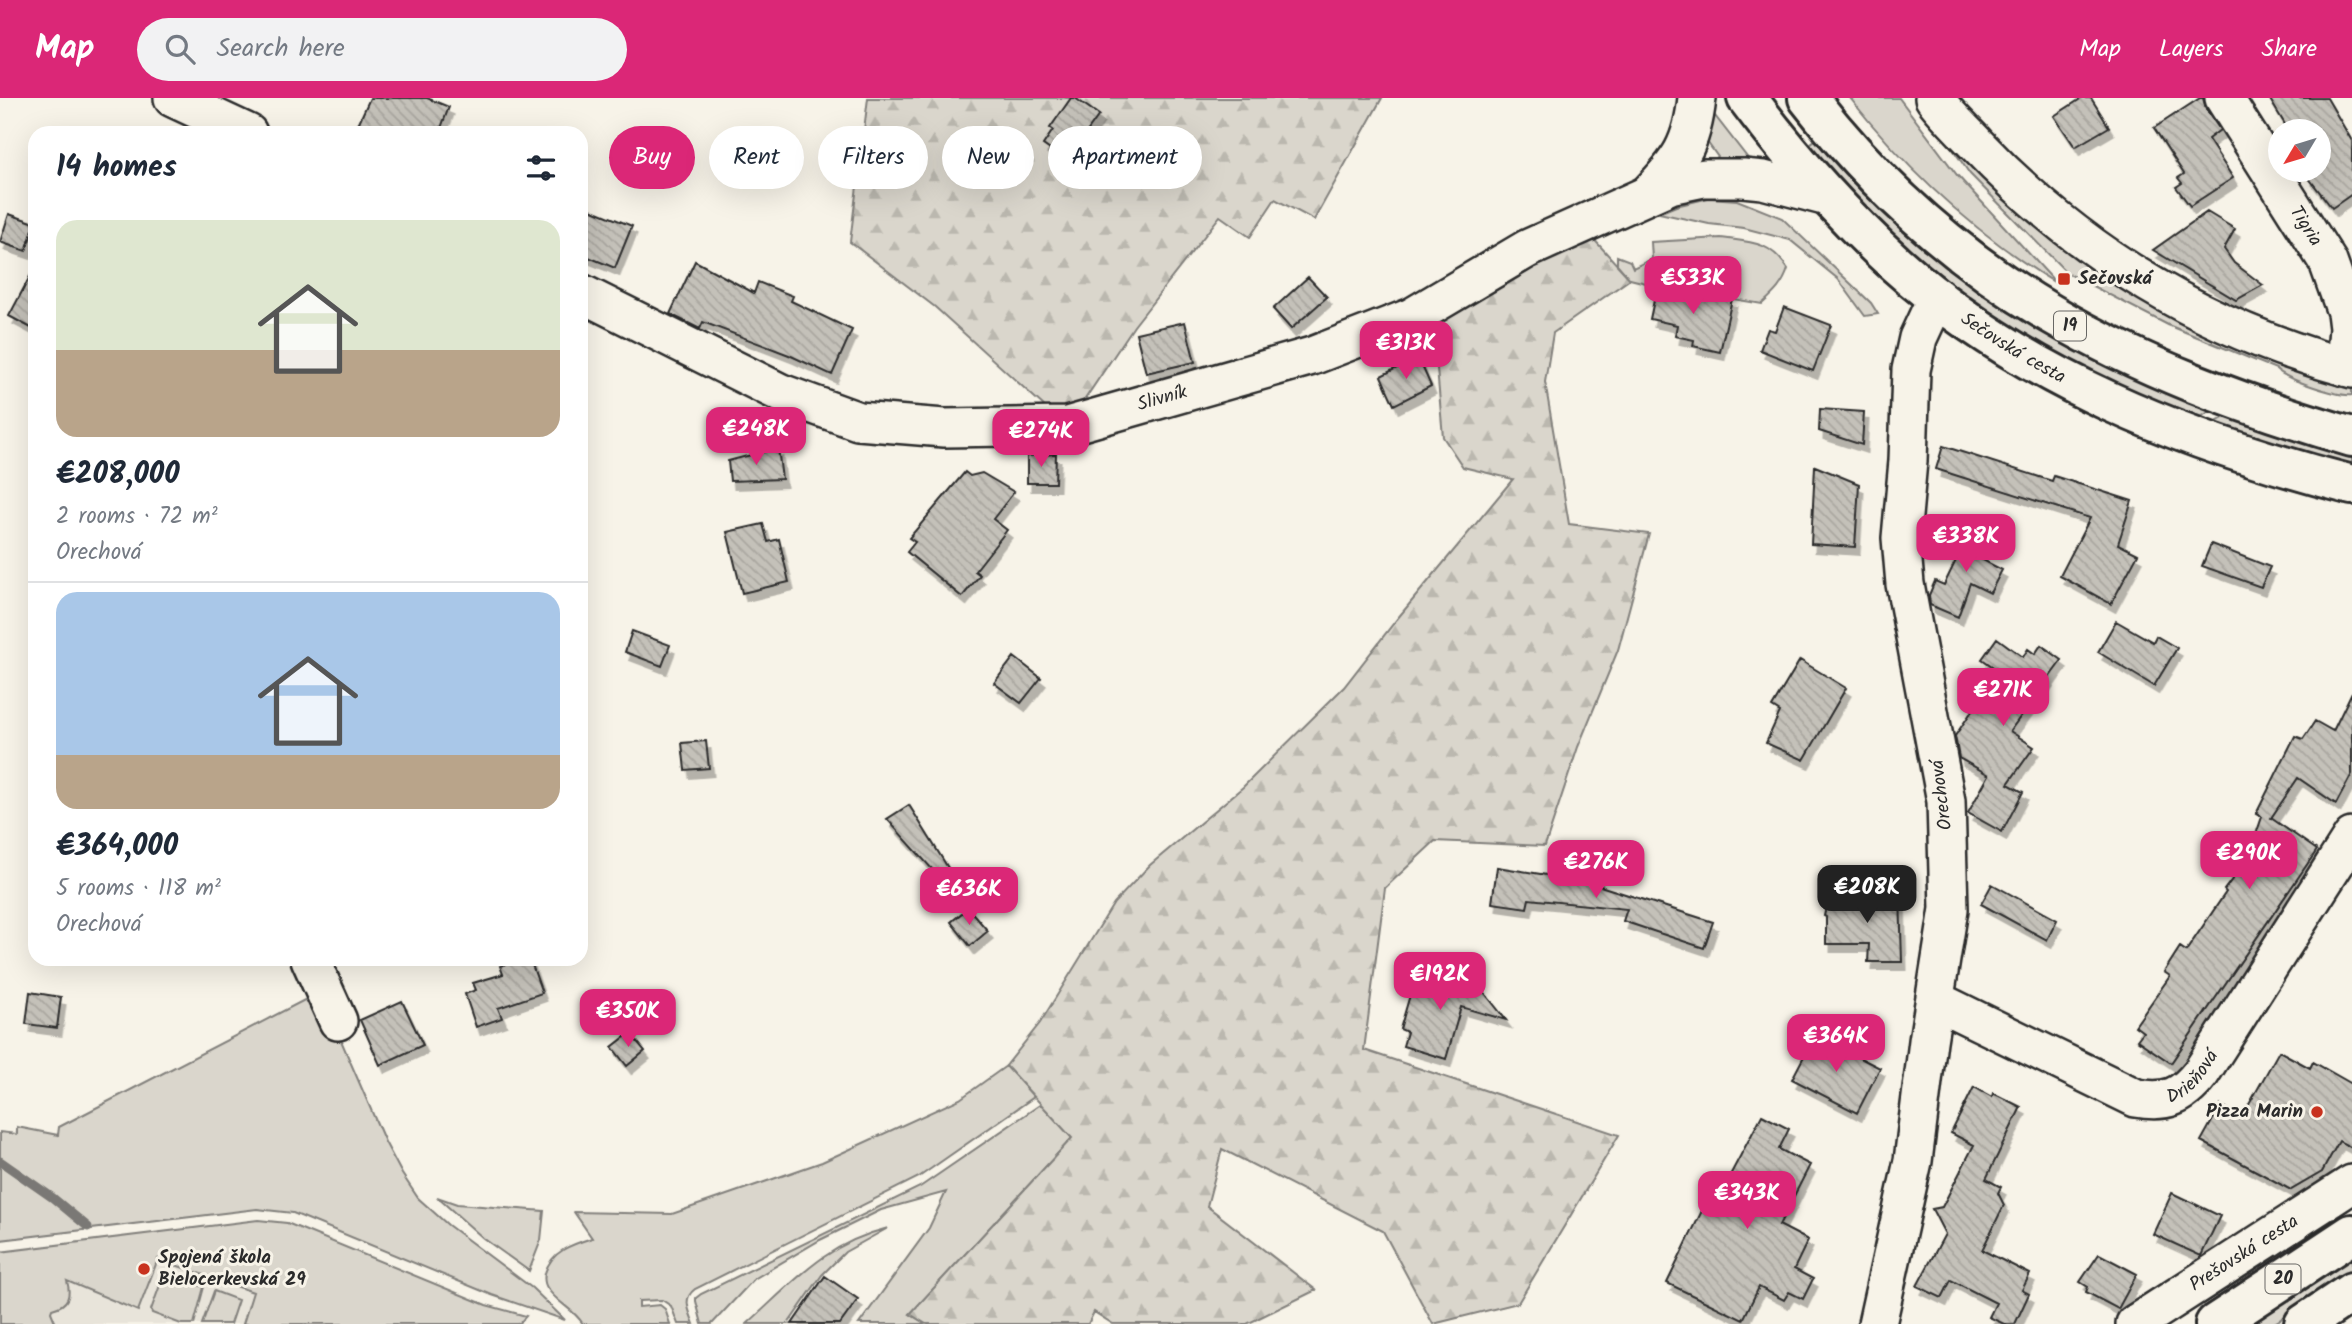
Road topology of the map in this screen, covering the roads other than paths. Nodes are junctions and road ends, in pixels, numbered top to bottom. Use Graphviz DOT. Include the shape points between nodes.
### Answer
graph roads {
  1 [pos="173,98"];
  2 [pos="1697,98"];
  3 [pos="1747,98"];
  4 [pos="1808,98"];
  5 [pos="2224,98"];
  6 [pos="1943,101"];
  7 [pos="233,126"];
  8 [pos="1648,194"];
  9 [pos="1828,197"];
  10 [pos="588,297"];
  11 [pos="1937,297"];
  12 [pos="2349,368"];
  13 [pos="2352,437"];
  14 [pos="2352,485"];
  15 [pos="2352,837"];
  16 [pos="313,966"];
  17 [pos="1935,1000"];
  18 [pos="338,1021"];
  19 [pos="2352,1184"];
  20 [pos="2352,1234"];
  21 [pos="2352,1293"];
  22 [pos="1877,1324"];
  23 [pos="2135,1324"];
  24 [pos="2215,1324"];
  25 [pos="2304,1324"];
  1 -- 7 [label="street"];
  2 -- 8 [label="street" via="1691,137"];
  3 -- 9 [label="main road, Sečovská cesta"];
  4 -- 13 [label="main road, 19" via="1914,215 1979,268 2042,310 2131,358 2226,397"];
  5 -- 12 [label="street, Tigria" via="2328,262 2346,312"];
  6 -- 12 [label="street" via="2006,176 2055,219 2133,275 2231,328"];
  8 -- 9 [label="street, Slivník" via="1690,180 1724,177 1763,180"];
  8 -- 10 [label="street, Slivník" via="1527,249 1412,317 1312,356 1067,426 944,428 858,421 780,393"];
  9 -- 11 [label="main road, Sečovská cesta" via="1898,266"];
  11 -- 14 [label="main road, Sečovská cesta" via="2031,362 2133,412 2242,454"];
  11 -- 17 [label="street, Orechová" via="1913,353 1901,538 1905,584 1946,801 1949,909"];
  15 -- 17 [label="street, Drieňová" via="2192,1086 2167,1099 2136,1098"];
  16 -- 18 [label="street"];
  17 -- 22 [label="street, Orechová" via="1913,1161"];
  19 -- 23 [label="street, Prešovská cesta"];
  20 -- 24 [label="main road, 20"];
  21 -- 25 [label="main road, 20"];
}
